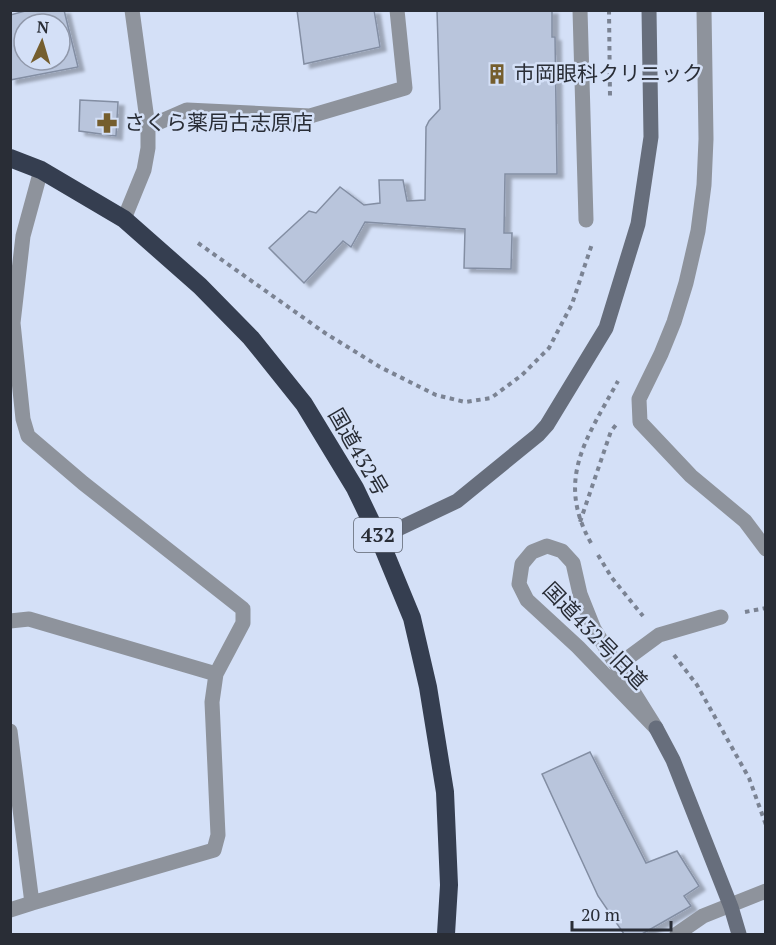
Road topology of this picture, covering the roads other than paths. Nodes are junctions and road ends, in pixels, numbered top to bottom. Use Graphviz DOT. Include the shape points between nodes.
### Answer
graph roads {
  1 [pos="132,10"];
  2 [pos="397,10"];
  3 [pos="580,10"];
  4 [pos="649,10"];
  5 [pos="704,10"];
  6 [pos="148,128"];
  7 [pos="10,158"];
  8 [pos="41,170"];
  9 [pos="124,219"];
  10 [pos="586,220"];
  11 [pos="379,538"];
  12 [pos="765,549"];
  13 [pos="721,617"];
  14 [pos="10,621"];
  15 [pos="617,666"];
  16 [pos="216,674"];
  17 [pos="656,728"];
  18 [pos="10,731"];
  19 [pos="765,891"];
  20 [pos="32,903"];
  21 [pos="731,907"];
  22 [pos="10,910"];
  23 [pos="446,934"];
  24 [pos="677,934"];
  25 [pos="739,934"];
  1 -- 6 [label="street"];
  2 -- 6 [label="street" via="405,88 310,116 188,110"];
  3 -- 10 [label="street"];
  4 -- 11 [label="street" via="651,137 638,224 606,328 538,435 457,501"];
  5 -- 12 [label="street" via="706,139 698,231 674,322 639,399 640,422 691,476 745,521"];
  6 -- 9 [label="street" via="144,170"];
  7 -- 8 [label="highway, 国道432号 / 432"];
  8 -- 9 [label="highway, 国道432号 / 432"];
  8 -- 16 [label="street" via="23,236 13,323 28,436 243,609 243,624"];
  9 -- 11 [label="highway, 国道432号 / 432" via="200,286 251,338 304,404 355,488"];
  11 -- 23 [label="highway, 国道432号 / 432" via="412,618 428,687 445,792 449,885"];
  13 -- 15 [label="street" via="659,635"];
  14 -- 16 [label="street" via="29,619"];
  15 -- 17 [label="street, 国道432号旧道"];
  15 -- 17 [label="street, 国道432号旧道" via="594,629 573,563 562,551 548,546 532,552 522,564 519,584 527,600"];
  16 -- 20 [label="street" via="212,702 218,836 214,850"];
  17 -- 21 [label="street, 国道432号旧道" via="673,760"];
  18 -- 20 [label="street"];
  19 -- 21 [label="street"];
  20 -- 22 [label="street"];
  21 -- 24 [label="street" via="703,916"];
  21 -- 25 [label="street, 国道432号旧道"];
}
